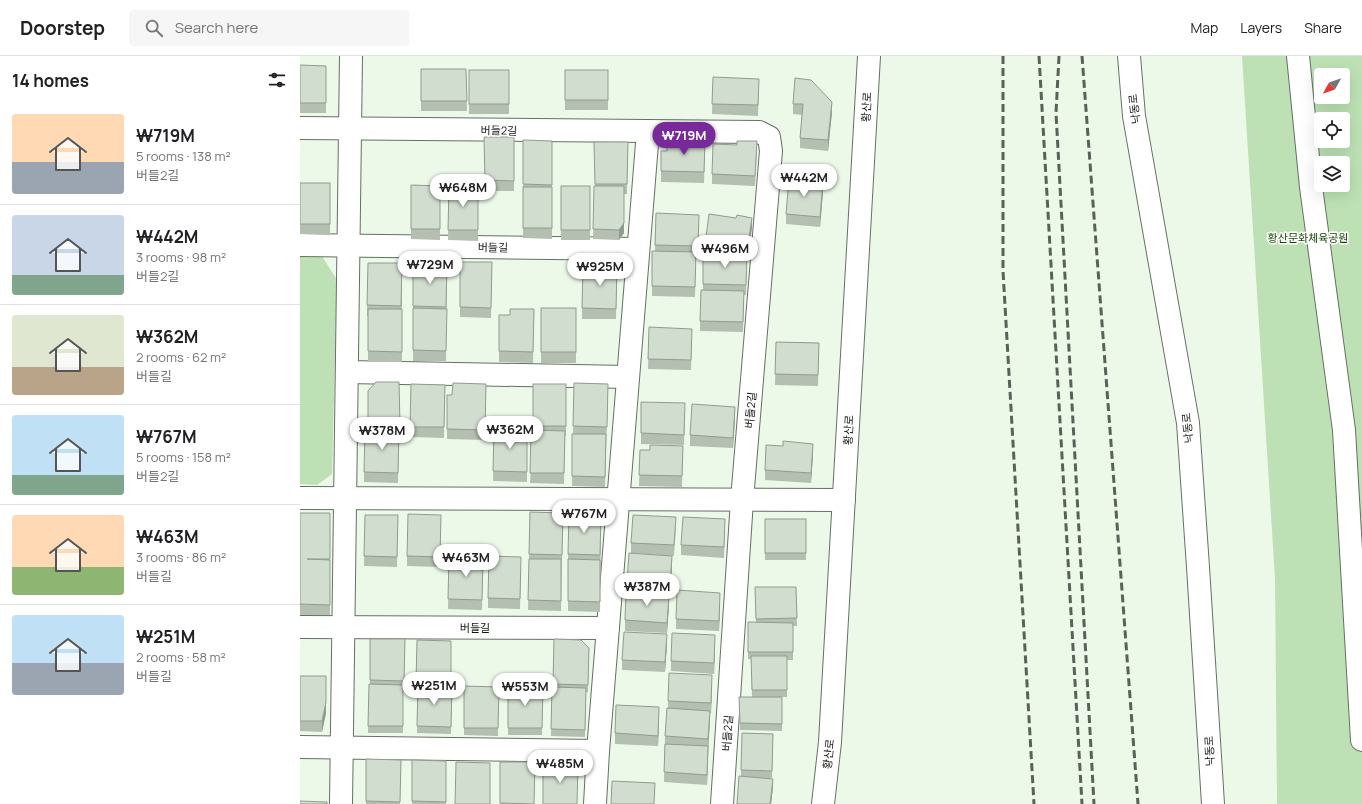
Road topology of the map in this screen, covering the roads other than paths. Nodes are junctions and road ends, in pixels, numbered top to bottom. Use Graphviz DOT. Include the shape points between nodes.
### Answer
graph roads {
  1 [pos="351,56"];
  2 [pos="869,56"];
  3 [pos="1129,56"];
  4 [pos="1298,56"];
  5 [pos="300,128"];
  6 [pos="350,128"];
  7 [pos="648,131"];
  8 [pos="300,245"];
  9 [pos="349,245"];
  10 [pos="638,249"];
  11 [pos="347,372"];
  12 [pos="628,377"];
  13 [pos="300,498"];
  14 [pos="345,498"];
  15 [pos="618,500"];
  16 [pos="742,500"];
  17 [pos="844,500"];
  18 [pos="300,626"];
  19 [pos="343,627"];
  20 [pos="608,628"];
  21 [pos="1362,740"];
  22 [pos="300,747"];
  23 [pos="341,748"];
  24 [pos="598,751"];
  25 [pos="340,804"];
  26 [pos="595,804"];
  27 [pos="722,804"];
  28 [pos="823,804"];
  29 [pos="1213,804"];
  1 -- 6 [label="street"];
  2 -- 17 [label="street, 황산로"];
  3 -- 29 [label="street, 낙동로" via="1134,116 1188,423"];
  4 -- 21 [label="street" via="1311,187 1344,430"];
  5 -- 6 [label="street, 버들2길"];
  6 -- 7 [label="street, 버들2길"];
  6 -- 9 [label="street"];
  7 -- 10 [label="street"];
  7 -- 16 [label="street, 버들2길" via="759,132 769,137 772,152"];
  8 -- 9 [label="street, 버들길"];
  9 -- 10 [label="street, 버들길"];
  9 -- 11 [label="street"];
  10 -- 12 [label="street"];
  11 -- 12 [label="street"];
  11 -- 14 [label="street"];
  12 -- 15 [label="street"];
  13 -- 14 [label="street"];
  14 -- 15 [label="street"];
  14 -- 19 [label="street"];
  15 -- 16 [label="street"];
  15 -- 20 [label="street"];
  16 -- 17 [label="street"];
  16 -- 27 [label="street, 버들2길"];
  17 -- 28 [label="street, 황산로" via="830,742"];
  18 -- 19 [label="street, 버들길"];
  19 -- 20 [label="street, 버들길"];
  19 -- 23 [label="street"];
  20 -- 24 [label="street"];
  22 -- 23 [label="street"];
  23 -- 24 [label="street"];
  23 -- 25 [label="street"];
  24 -- 26 [label="street"];
}
